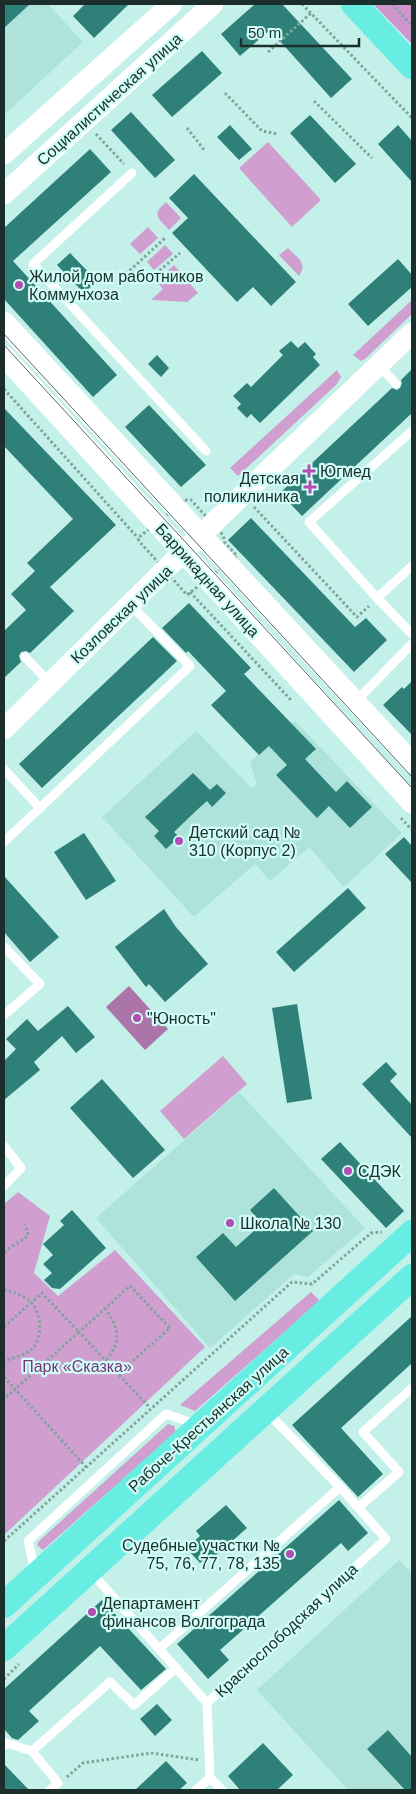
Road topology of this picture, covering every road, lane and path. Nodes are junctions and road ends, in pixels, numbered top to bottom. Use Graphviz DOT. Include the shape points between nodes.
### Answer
graph roads {
  1 [pos="172,4"];
  2 [pos="214,4"];
  3 [pos="302,4"];
  4 [pos="354,4"];
  5 [pos="392,4"];
  6 [pos="311,13"];
  7 [pos="412,26"];
  8 [pos="268,52"];
  9 [pos="412,66"];
  10 [pos="224,92"];
  11 [pos="314,101"];
  12 [pos="412,118"];
  13 [pos="187,128"];
  14 [pos="96,133"];
  15 [pos="278,134"];
  16 [pos="205,151"];
  17 [pos="4,154"];
  18 [pos="372,158"];
  19 [pos="132,174"];
  20 [pos="4,194"];
  21 [pos="165,238"];
  22 [pos="180,253"];
  23 [pos="126,274"];
  24 [pos="152,277"];
  25 [pos="4,322"];
  26 [pos="412,333"];
  27 [pos="4,356"];
  28 [pos="379,365"];
  29 [pos="396,384"];
  30 [pos="4,389"];
  31 [pos="412,431"];
  32 [pos="206,451"];
  33 [pos="254,507"];
  34 [pos="202,534"];
  35 [pos="138,538"];
  36 [pos="182,553"];
  37 [pos="412,566"];
  38 [pos="377,598"];
  39 [pos="131,605"];
  40 [pos="412,634"];
  41 [pos="412,644"];
  42 [pos="25,658"];
  43 [pos="50,683"];
  44 [pos="356,702"];
  45 [pos="4,729"];
  46 [pos="412,763"];
  47 [pos="4,769"];
  48 [pos="412,803"];
  49 [pos="40,808"];
  50 [pos="4,842"];
  51 [pos="4,947"];
  52 [pos="4,1015"];
  53 [pos="4,1146"];
  54 [pos="4,1186"];
  55 [pos="25,1224"];
  56 [pos="371,1233"];
  57 [pos="412,1233"];
  58 [pos="4,1252"];
  59 [pos="410,1284"];
  60 [pos="4,1290"];
  61 [pos="32,1302"];
  62 [pos="105,1308"];
  63 [pos="4,1328"];
  64 [pos="79,1332"];
  65 [pos="4,1361"];
  66 [pos="106,1361"];
  67 [pos="118,1374"];
  68 [pos="4,1377"];
  69 [pos="16,1388"];
  70 [pos="412,1388"];
  71 [pos="4,1400"];
  72 [pos="150,1408"];
  73 [pos="266,1410"];
  74 [pos="86,1467"];
  75 [pos="340,1487"];
  76 [pos="359,1508"];
  77 [pos="4,1541"];
  78 [pos="89,1571"];
  79 [pos="4,1605"];
  80 [pos="4,1648"];
  81 [pos="159,1649"];
  82 [pos="176,1668"];
  83 [pos="207,1703"];
  84 [pos="4,1745"];
  85 [pos="32,1751"];
  86 [pos="209,1762"];
  87 [pos="210,1778"];
  88 [pos="58,1783"];
  89 [pos="50,1790"];
  90 [pos="196,1790"];
  91 [pos="222,1790"];
  1 -- 17 [label="street, Социалистическая улица"];
  2 -- 20 [label="street, Социалистическая улица"];
  3 -- 6 [label="path"];
  4 -- 9 [label="main road"];
  5 -- 7 [label="path"];
  6 -- 8 [label="path"];
  6 -- 12 [label="path"];
  10 -- 15 [label="path" via="262,131"];
  11 -- 18 [label="path"];
  13 -- 16 [label="path"];
  14 -- 19 [label="path"];
  19 -- 32 [label="lane" via="32,264"];
  21 -- 23 [label="path"];
  22 -- 24 [label="path"];
  25 -- 34 [label="street, Баррикадная улица"];
  26 -- 28 [label="street, Козловская улица"];
  27 -- 36 [label="street, Баррикадная улица"];
  28 -- 29 [label="lane"];
  28 -- 34 [label="street, Козловская улица"];
  30 -- 35 [label="path"];
  31 -- 38 [label="lane" via="310,522"];
  33 -- 38 [label="path" via="357,617"];
  34 -- 36 [label="street, Козловская улица"];
  34 -- 44 [label="street, Баррикадная улица"];
  36 -- 39 [label="street, Козловская улица"];
  36 -- 48 [label="street, Баррикадная улица"];
  37 -- 38 [label="lane"];
  38 -- 40 [label="lane"];
  39 -- 43 [label="street, Козловская улица"];
  39 -- 49 [label="lane" via="190,666"];
  41 -- 44 [label="lane"];
  42 -- 43 [label="lane"];
  43 -- 45 [label="street, Козловская улица"];
  44 -- 46 [label="street, Баррикадная улица"];
  47 -- 49 [label="lane"];
  49 -- 50 [label="lane"];
  51 -- 52 [label="lane" via="40,984"];
  53 -- 54 [label="lane" via="22,1168"];
  55 -- 58 [label="path" via="28,1236"];
  56 -- 72 [label="path" via="312,1284 292,1282"];
  57 -- 79 [label="main road, Рабоче-Крестьянская улица"];
  59 -- 73 [label="main road, Рабоче-Крестьянская улица"];
  60 -- 61 [label="path"];
  61 -- 63 [label="path"];
  61 -- 64 [label="path" via="42,1293"];
  61 -- 65 [label="path" via="39,1317 40,1335 32,1349"];
  62 -- 64 [label="path"];
  62 -- 66 [label="path" via="118,1337 117,1346"];
  62 -- 67 [label="path" via="130,1286 170,1328"];
  64 -- 66 [label="path"];
  64 -- 69 [label="path"];
  66 -- 67 [label="path"];
  67 -- 72 [label="path"];
  68 -- 69 [label="path"];
  69 -- 71 [label="path"];
  69 -- 74 [label="path"];
  70 -- 76 [label="lane" via="363,1432 399,1472"];
  72 -- 74 [label="path"];
  73 -- 75 [label="lane"];
  73 -- 78 [label="main road, Рабоче-Крестьянская улица"];
  74 -- 77 [label="path"];
  75 -- 76 [label="lane"];
  75 -- 81 [label="lane"];
  76 -- 83 [label="lane, Краснослободская улица" via="386,1539"];
  78 -- 80 [label="main road, Рабоче-Крестьянская улица"];
  78 -- 81 [label="lane, Краснослободская улица"];
  81 -- 82 [label="lane, Краснослободская улица"];
  82 -- 83 [label="lane, Краснослободская улица"];
  82 -- 85 [label="lane" via="134,1705 110,1682"];
  83 -- 86 [label="lane"];
  84 -- 85 [label="lane"];
  85 -- 88 [label="lane"];
  86 -- 87 [label="lane"];
  86 -- 88 [label="path" via="151,1752 83,1763"];
  87 -- 90 [label="lane"];
  87 -- 91 [label="lane"];
  88 -- 89 [label="lane"];
}
